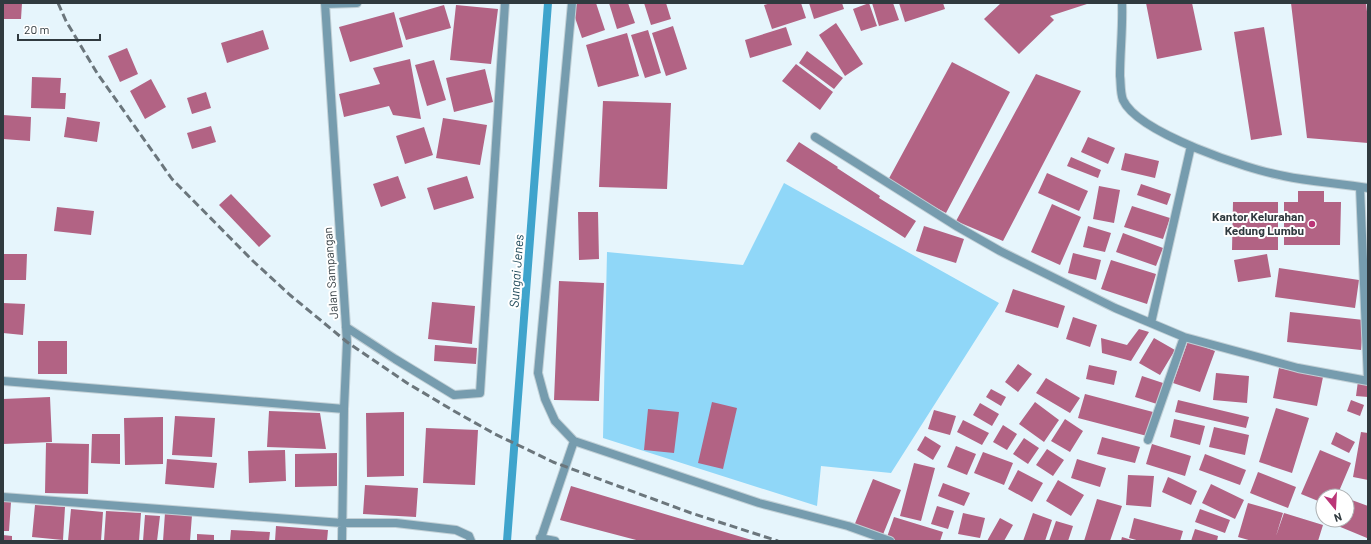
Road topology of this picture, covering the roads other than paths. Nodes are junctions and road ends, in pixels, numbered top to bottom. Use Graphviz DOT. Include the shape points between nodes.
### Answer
graph roads {
  1 [pos="325,3"];
  2 [pos="357,3"];
  3 [pos="505,3"];
  4 [pos="572,3"];
  5 [pos="1122,3"];
  6 [pos="815,137"];
  7 [pos="1191,146"];
  8 [pos="1364,188"];
  9 [pos="1151,323"];
  10 [pos="346,327"];
  11 [pos="1184,337"];
  12 [pos="3,381"];
  13 [pos="1368,381"];
  14 [pos="344,409"];
  15 [pos="1148,440"];
  16 [pos="574,441"];
  17 [pos="3,497"];
  18 [pos="342,523"];
  19 [pos="540,540"];
  20 [pos="342,541"];
  21 [pos="471,541"];
  22 [pos="555,541"];
  23 [pos="890,541"];
  1 -- 2 [label="street"];
  1 -- 10 [label="street, Jalan Sampangan"];
  3 -- 10 [label="street" via="480,393 454,395"];
  4 -- 16 [label="street" via="538,373 544,399 554,421"];
  5 -- 7 [label="street" via="1120,64 1123,99 1129,110 1140,118"];
  6 -- 9 [label="street" via="958,227 1115,308"];
  7 -- 8 [label="street" via="1236,164 1284,176"];
  7 -- 9 [label="street"];
  8 -- 13 [label="street"];
  9 -- 11 [label="street"];
  10 -- 14 [label="street, Jalan Sampangan"];
  11 -- 13 [label="street" via="1298,368"];
  11 -- 15 [label="street"];
  12 -- 14 [label="street"];
  14 -- 18 [label="street, Jalan Sampangan"];
  16 -- 19 [label="street"];
  16 -- 23 [label="street" via="759,503 848,526"];
  17 -- 18 [label="street"];
  18 -- 20 [label="street, Jalan Sampangan"];
  18 -- 21 [label="street" via="396,524 456,530 469,536"];
  19 -- 22 [label="street"];
}
